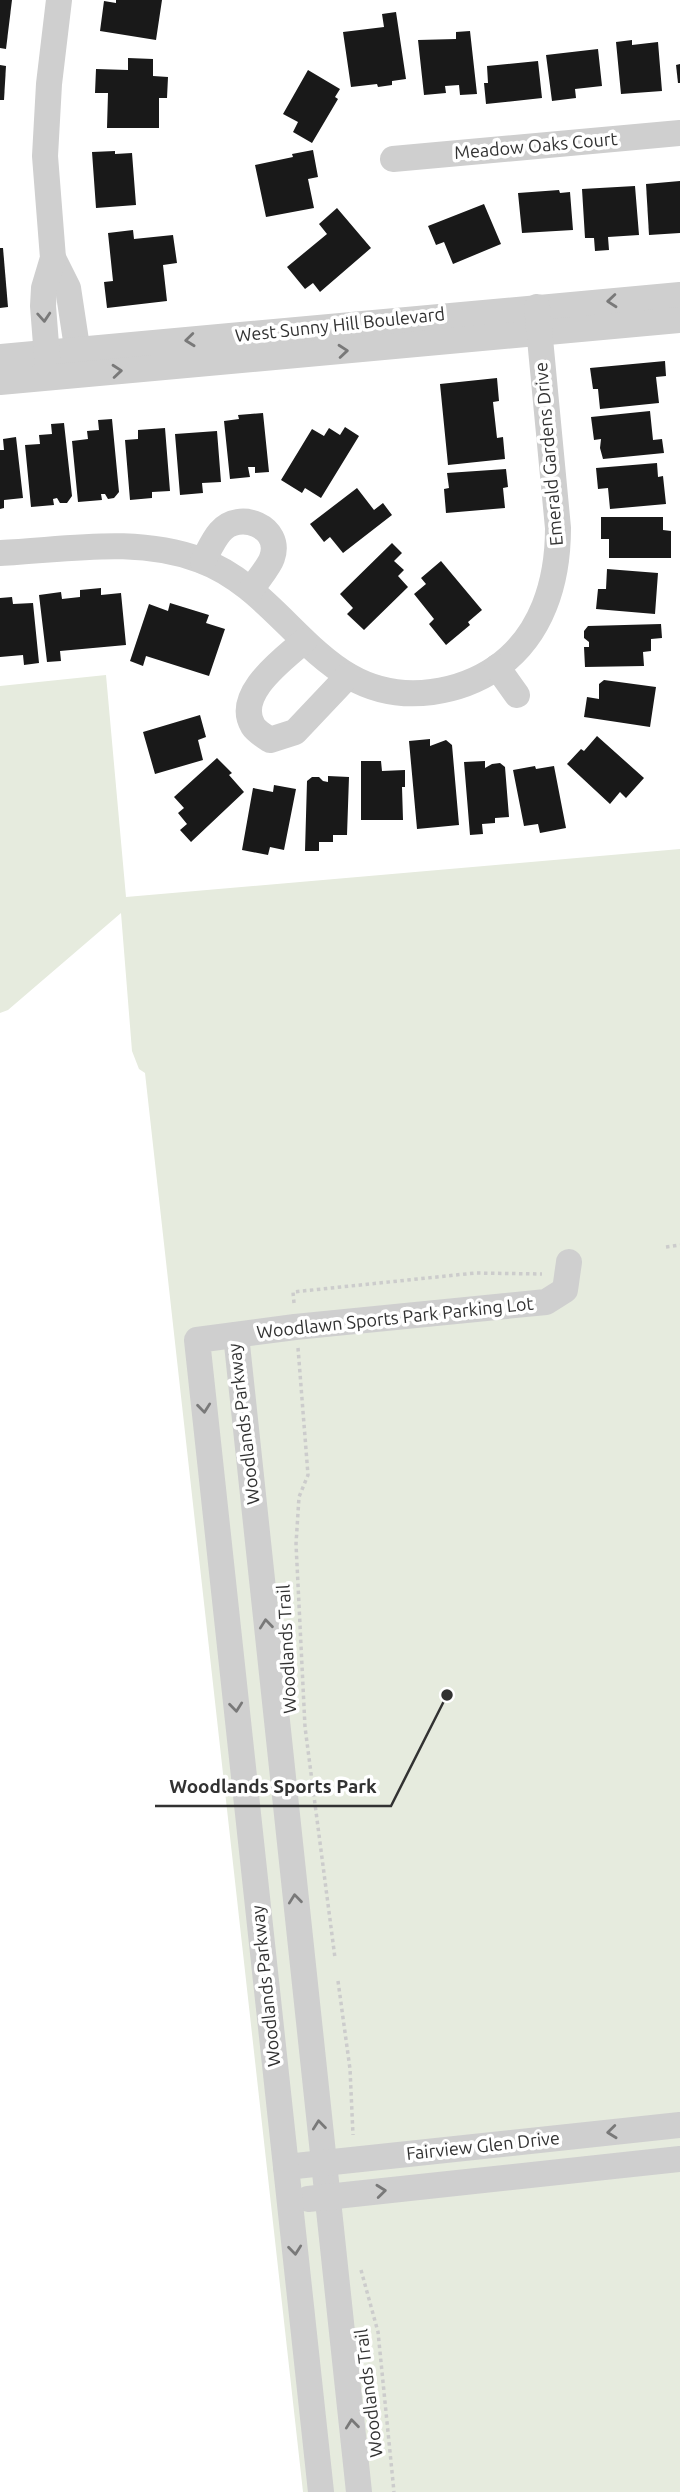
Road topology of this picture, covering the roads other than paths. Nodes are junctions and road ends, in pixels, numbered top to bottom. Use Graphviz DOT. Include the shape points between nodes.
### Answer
graph roads {
  1 [pos="59,0"];
  2 [pos="680,133"];
  3 [pos="393,159"];
  4 [pos="53,258"];
  5 [pos="680,295"];
  6 [pos="537,307"];
  7 [pos="680,320"];
  8 [pos="539,334"];
  9 [pos="0,357"];
  10 [pos="79,362"];
  11 [pos="48,365"];
  12 [pos="0,382"];
  13 [pos="0,554"];
  14 [pos="203,561"];
  15 [pos="251,590"];
  16 [pos="304,641"];
  17 [pos="497,667"];
  18 [pos="348,676"];
  19 [pos="517,695"];
  20 [pos="569,1262"];
  21 [pos="236,1335"];
  22 [pos="680,2125"];
  23 [pos="680,2159"];
  24 [pos="323,2164"];
  25 [pos="286,2168"];
  26 [pos="326,2197"];
  27 [pos="289,2201"];
  28 [pos="321,2492"];
  29 [pos="359,2492"];
  1 -- 4 [label="street" via="48,83 45,156"];
  2 -- 3 [label="street, Meadow Oaks Court"];
  4 -- 10 [label="street" via="68,288"];
  4 -- 11 [label="street, one-way" via="44,288"];
  5 -- 6 [label="street, West Sunny Hill Boulevard, one-way"];
  6 -- 8 [label="street, Emerald Gardens Drive"];
  6 -- 10 [label="street, West Sunny Hill Boulevard, one-way"];
  7 -- 8 [label="street, West Sunny Hill Boulevard"];
  10 -- 8 [label="street, West Sunny Hill Boulevard, one-way"];
  8 -- 17 [label="street, Emerald Gardens Drive" via="558,559 543,612 520,647"];
  9 -- 11 [label="street, West Sunny Hill Boulevard"];
  10 -- 11 [label="street, West Sunny Hill Boulevard"];
  11 -- 12 [label="street, West Sunny Hill Boulevard"];
  13 -- 14 [label="street, Emerald Gardens Drive" via="117,545 171,551"];
  14 -- 15 [label="street, Emerald Gardens Drive"];
  14 -- 15 [label="street" via="220,531 236,521 264,527 273,543 272,559"];
  15 -- 16 [label="street, Emerald Gardens Drive"];
  16 -- 18 [label="street, Emerald Gardens Drive"];
  16 -- 18 [label="street" via="254,693 247,712 253,728 270,740 295,732"];
  17 -- 18 [label="street, Emerald Gardens Drive" via="466,684 414,694 363,685"];
  17 -- 19 [label="street"];
  20 -- 21 [label="street, Woodlawn Sports Park Parking Lot" via="565,1290 546,1302"];
  24 -- 21 [label="street, Woodlands Parkway, one-way"];
  21 -- 25 [label="street, Woodlands Parkway, one-way" via="197,1340"];
  22 -- 24 [label="street, Fairview Glen Drive, one-way"];
  26 -- 23 [label="street, Fairview Glen Drive, one-way"];
  24 -- 25 [label="street, Fairview Glen Drive"];
  24 -- 26 [label="street, Woodlands Parkway"];
  25 -- 27 [label="street, Woodlands Parkway"];
  26 -- 27 [label="street, Fairview Glen Drive"];
  29 -- 26 [label="street, Woodlands Parkway, one-way"];
  27 -- 28 [label="street, Woodlands Parkway, one-way"];
}
